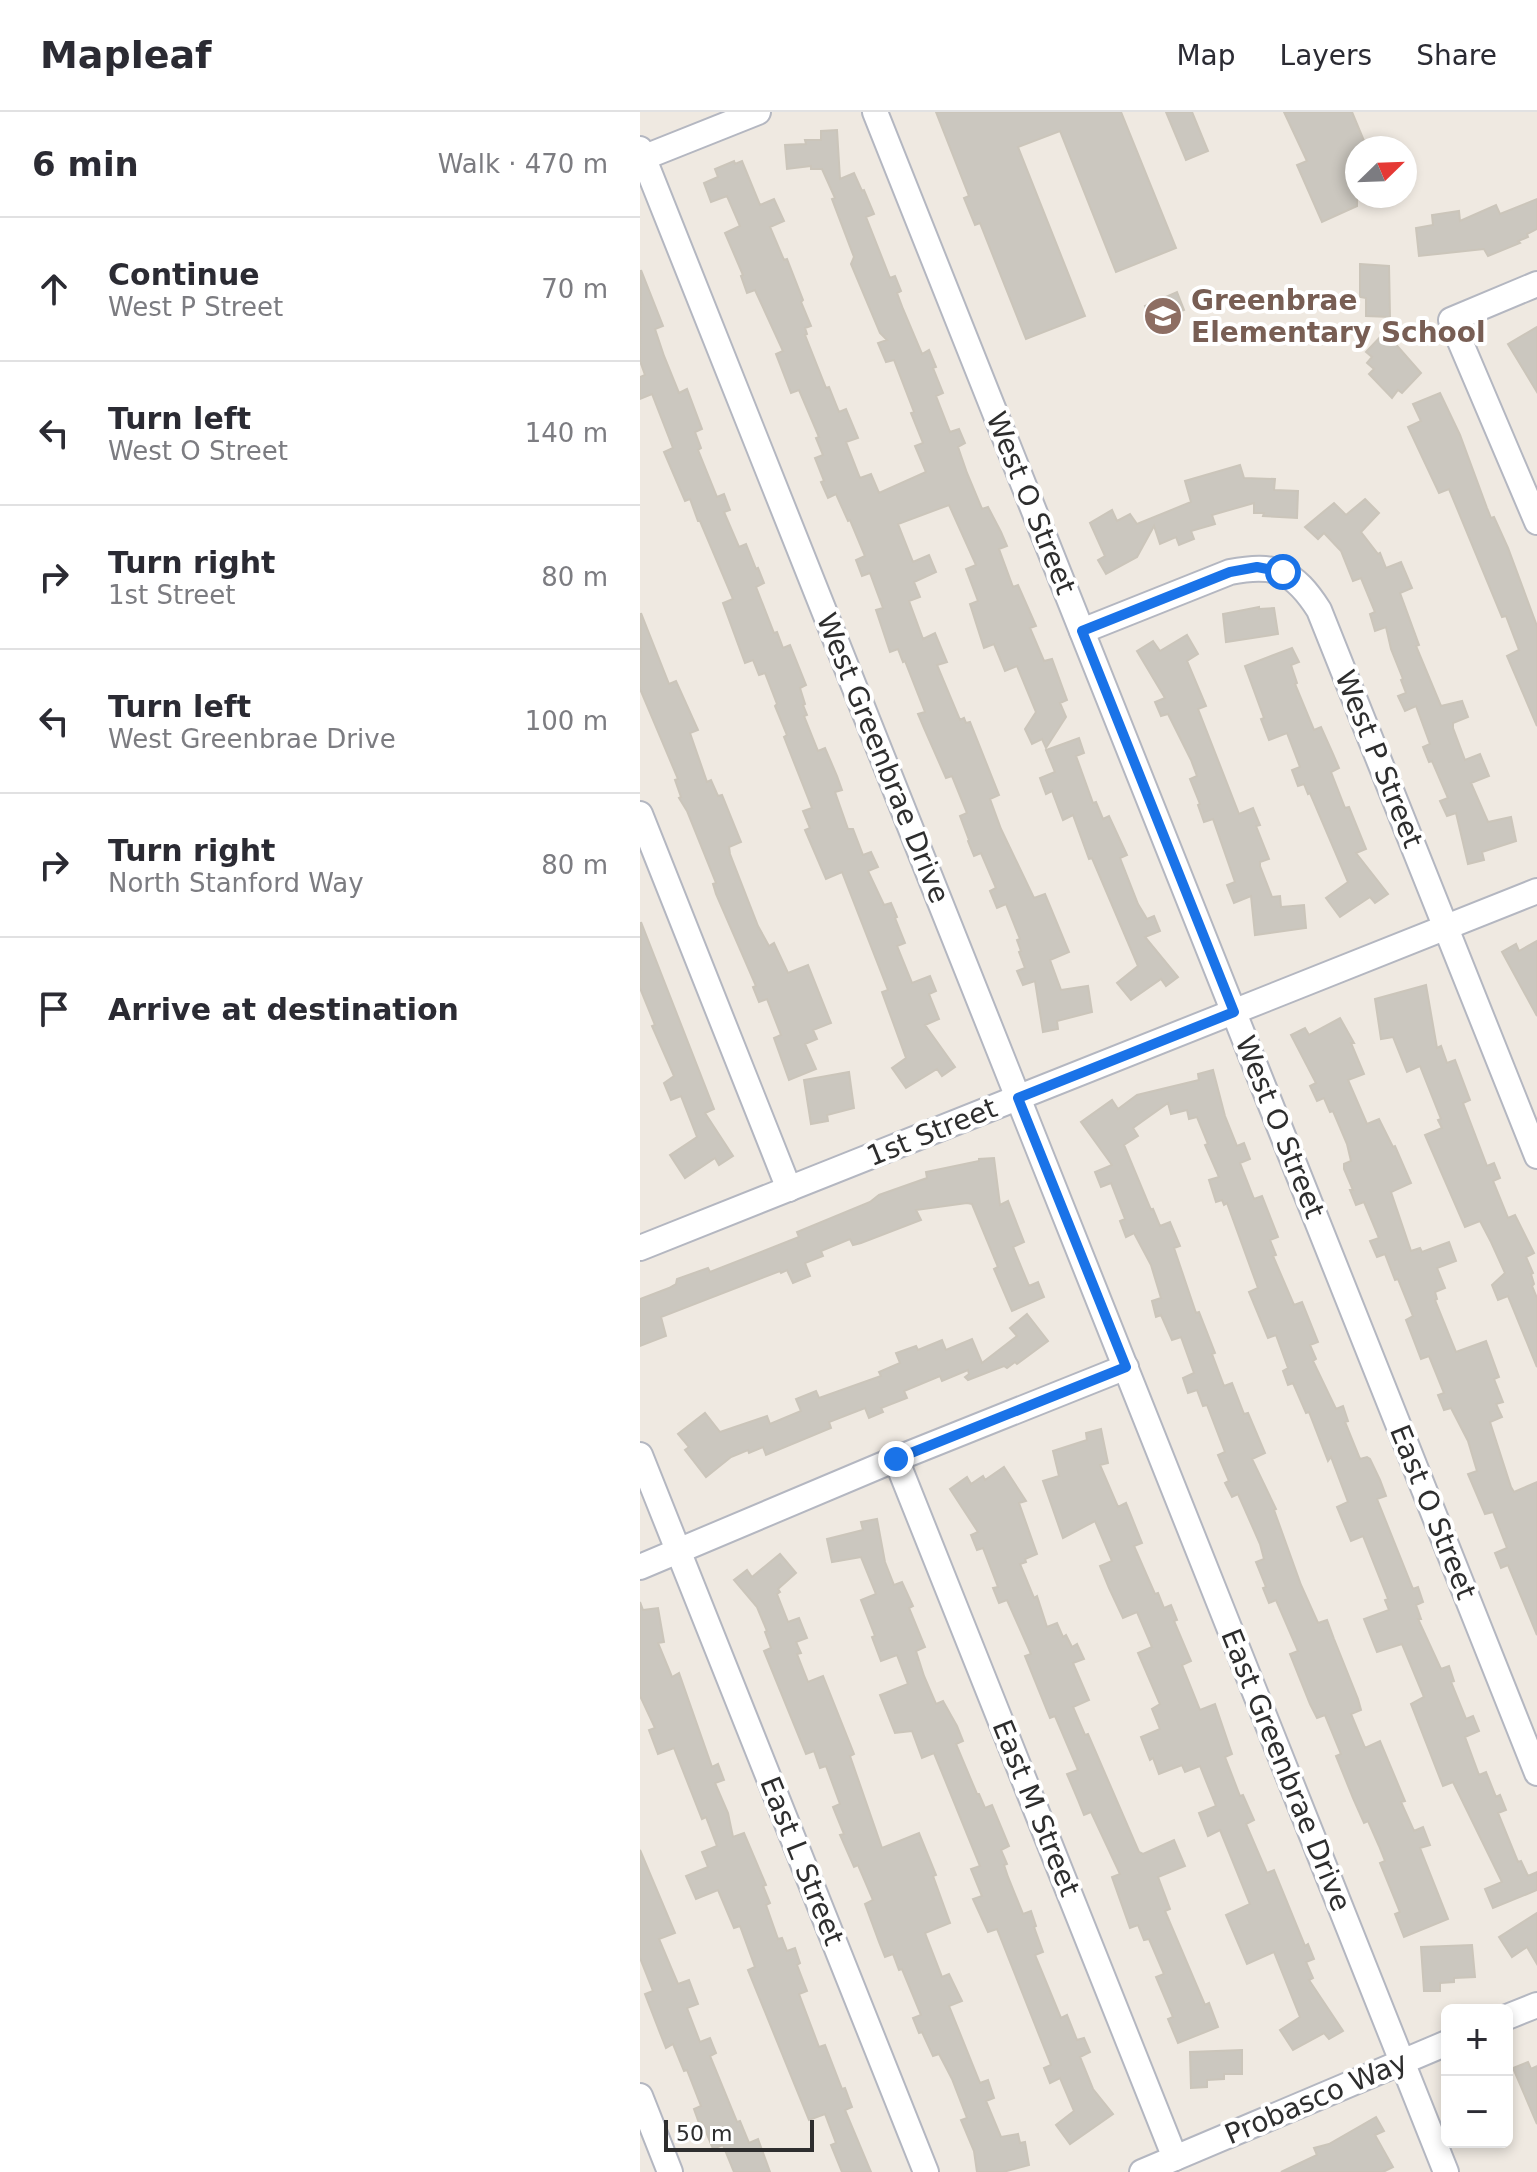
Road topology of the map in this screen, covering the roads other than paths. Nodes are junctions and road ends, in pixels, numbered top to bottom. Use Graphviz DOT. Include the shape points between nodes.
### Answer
graph roads {
  1 [pos="758,112"];
  2 [pos="875,112"];
  3 [pos="641,155"];
  4 [pos="1537,284"];
  5 [pos="1537,522"];
  6 [pos="1082,631"];
  7 [pos="640,814"];
  8 [pos="1537,891"];
  9 [pos="1446,927"];
  10 [pos="1234,1012"];
  11 [pos="1018,1098"];
  12 [pos="1537,1156"];
  13 [pos="789,1189"];
  14 [pos="640,1248"];
  15 [pos="1329,1250"];
  16 [pos="1126,1367"];
  17 [pos="640,1455"];
  18 [pos="896,1459"];
  19 [pos="678,1551"];
  20 [pos="640,1567"];
  21 [pos="1537,1773"];
  22 [pos="1537,2005"];
  23 [pos="1513,2015"];
  24 [pos="1441,2046"];
  25 [pos="1402,2062"];
  26 [pos="640,2096"];
  27 [pos="1175,2158"];
  28 [pos="670,2172"];
  29 [pos="926,2172"];
  30 [pos="1142,2172"];
  31 [pos="1446,2172"];
  1 -- 3 [label="street"];
  2 -- 6 [label="street, West O Street"];
  3 -- 11 [label="street, West Greenbrae Drive"];
  4 -- 5 [label="street" via="1451,320"];
  6 -- 9 [label="street, West P Street" via="1230,572 1270,569 1304,587 1319,610"];
  6 -- 10 [label="street, West O Street"];
  7 -- 13 [label="street"];
  8 -- 9 [label="street, 1st Street"];
  9 -- 10 [label="street, 1st Street"];
  9 -- 12 [label="street, West P Street"];
  10 -- 11 [label="street, 1st Street"];
  10 -- 15 [label="street, West O Street"];
  11 -- 13 [label="street, 1st Street"];
  11 -- 16 [label="street, West Greenbrae Drive"];
  13 -- 14 [label="street, 1st Street"];
  15 -- 21 [label="street, East O Street"];
  16 -- 18 [label="street"];
  16 -- 25 [label="street, East Greenbrae Drive"];
  17 -- 19 [label="street, East L Street"];
  18 -- 19 [label="street"];
  18 -- 27 [label="street, East M Street"];
  19 -- 20 [label="street"];
  19 -- 29 [label="street, East L Street"];
  22 -- 23 [label="street"];
  24 -- 25 [label="street, Probasco Way"];
  25 -- 27 [label="street, Probasco Way"];
  25 -- 31 [label="street, East Greenbrae Drive"];
  26 -- 28 [label="street"];
  27 -- 30 [label="street, Probasco Way"];
}
